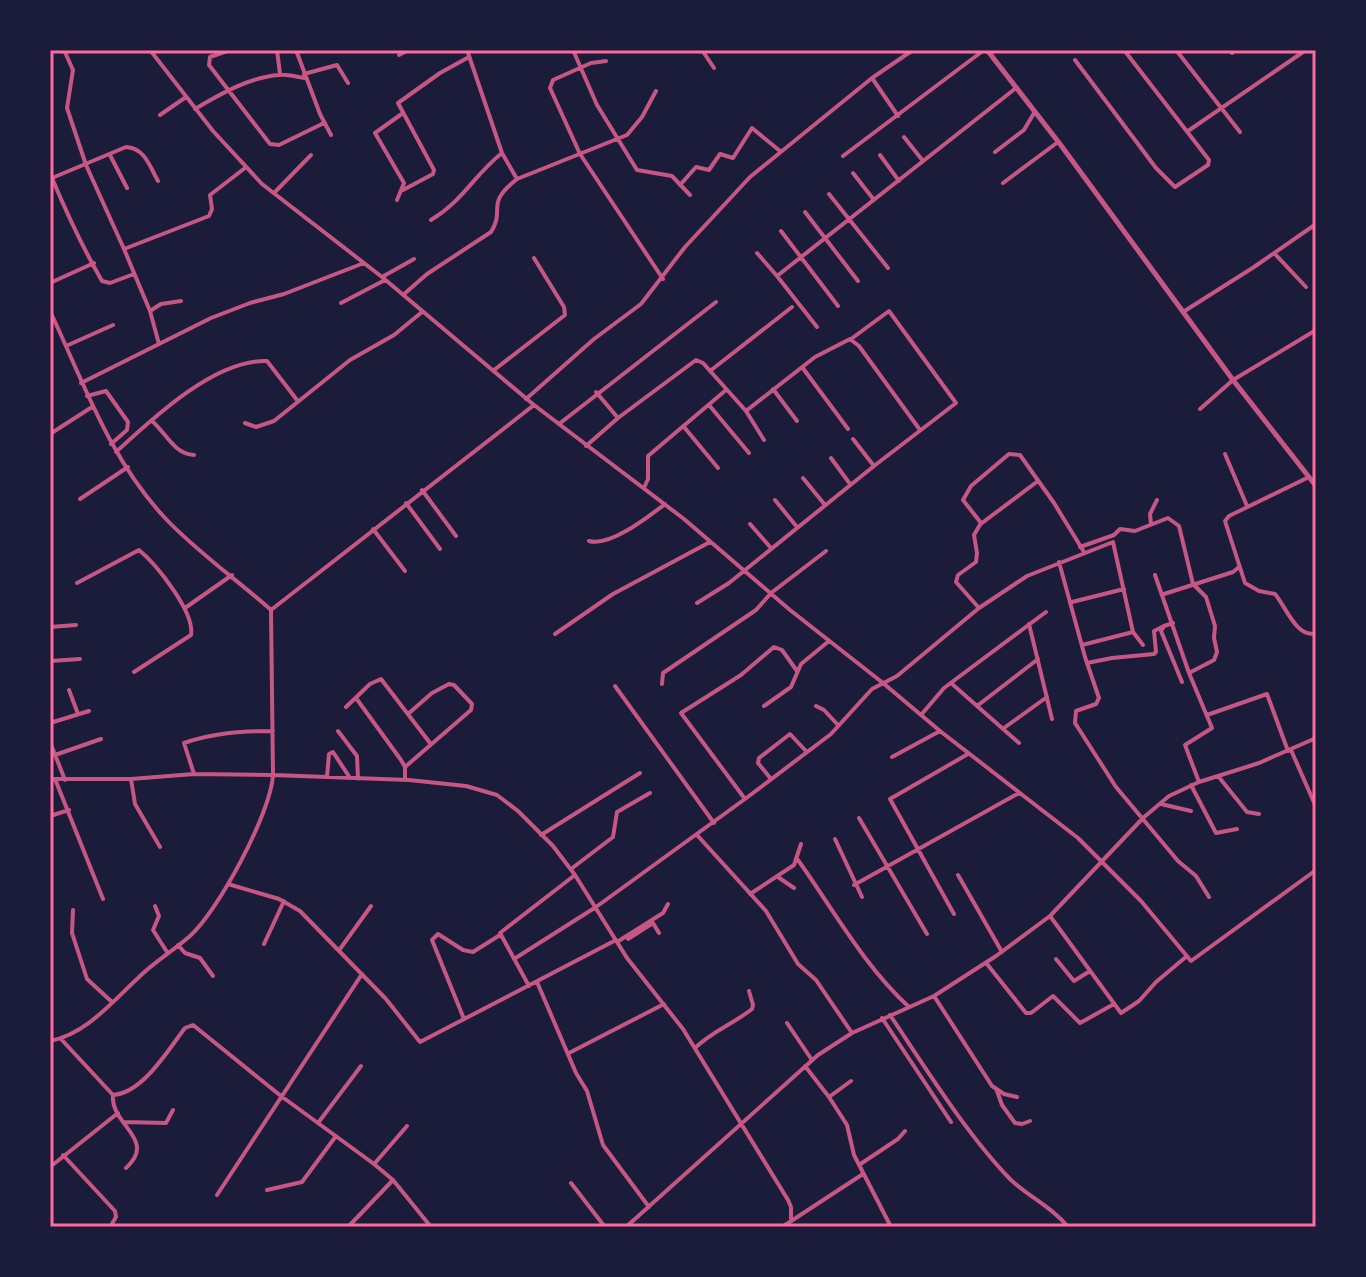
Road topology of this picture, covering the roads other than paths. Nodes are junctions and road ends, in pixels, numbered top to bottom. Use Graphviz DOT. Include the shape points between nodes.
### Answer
graph roads {
  1 [pos="64,50"];
  2 [pos="150,50"];
  3 [pos="230,50"];
  4 [pos="277,50"];
  5 [pos="296,50"];
  6 [pos="408,50"];
  7 [pos="467,50"];
  8 [pos="573,50"];
  9 [pos="702,50"];
  10 [pos="913,50"];
  11 [pos="986,50"];
  12 [pos="1124,50"];
  13 [pos="1176,50"];
  14 [pos="1306,50"];
  15 [pos="399,55"];
  16 [pos="469,57"];
  17 [pos="1075,60"];
  18 [pos="606,61"];
  19 [pos="580,68"];
  20 [pos="714,68"];
  21 [pos="280,74"];
  22 [pos="304,76"];
  23 [pos="872,78"];
  24 [pos="348,83"];
  25 [pos="1016,88"];
  26 [pos="230,89"];
  27 [pos="656,91"];
  28 [pos="186,97"];
  29 [pos="1220,107"];
  30 [pos="195,109"];
  31 [pos="403,113"];
  32 [pos="1034,113"];
  33 [pos="160,115"];
  34 [pos="898,116"];
  35 [pos="324,123"];
  36 [pos="1188,131"];
  37 [pos="1240,132"];
  38 [pos="331,135"];
  39 [pos="904,137"];
  40 [pos="620,139"];
  41 [pos="1058,142"];
  42 [pos="780,151"];
  43 [pos="995,152"];
  44 [pos="502,153"];
  45 [pos="110,154"];
  46 [pos="580,154"];
  47 [pos="311,155"];
  48 [pos="880,155"];
  49 [pos="843,156"];
  50 [pos="923,161"];
  51 [pos="86,165"];
  52 [pos="245,168"];
  53 [pos="853,173"];
  54 [pos="51,179"];
  55 [pos="517,179"];
  56 [pos="158,181"];
  57 [pos="899,181"];
  58 [pos="1003,183"];
  59 [pos="680,185"];
  60 [pos="127,188"];
  61 [pos="403,190"];
  62 [pos="273,193"];
  63 [pos="829,194"];
  64 [pos="690,195"];
  65 [pos="397,200"];
  66 [pos="874,200"];
  67 [pos="805,212"];
  68 [pos="431,220"];
  69 [pos="849,220"];
  70 [pos="1316,224"];
  71 [pos="781,231"];
  72 [pos="825,238"];
  73 [pos="124,249"];
  74 [pos="757,253"];
  75 [pos="1274,253"];
  76 [pos="801,257"];
  77 [pos="534,258"];
  78 [pos="414,259"];
  79 [pos="94,263"];
  80 [pos="364,263"];
  81 [pos="888,268"];
  82 [pos="134,274"];
  83 [pos="777,276"];
  84 [pos="383,278"];
  85 [pos="663,279"];
  86 [pos="858,281"];
  87 [pos="50,283"];
  88 [pos="1306,287"];
  89 [pos="403,295"];
  90 [pos="181,301"];
  91 [pos="716,302"];
  92 [pos="341,303"];
  93 [pos="838,306"];
  94 [pos="792,307"];
  95 [pos="50,311"];
  96 [pos="150,311"];
  97 [pos="422,312"];
  98 [pos="1183,312"];
  99 [pos="113,325"];
  100 [pos="817,327"];
  101 [pos="1316,330"];
  102 [pos="850,339"];
  103 [pos="159,344"];
  104 [pos="66,346"];
  105 [pos="802,367"];
  106 [pos="494,370"];
  107 [pos="710,371"];
  108 [pos="1233,380"];
  109 [pos="81,383"];
  110 [pos="773,389"];
  111 [pos="726,390"];
  112 [pos="596,392"];
  113 [pos="87,396"];
  114 [pos="526,399"];
  115 [pos="297,400"];
  116 [pos="534,405"];
  117 [pos="709,405"];
  118 [pos="92,407"];
  119 [pos="1200,409"];
  120 [pos="746,411"];
  121 [pos="618,418"];
  122 [pos="152,421"];
  123 [pos="797,421"];
  124 [pos="245,423"];
  125 [pos="559,424"];
  126 [pos="684,427"];
  127 [pos="848,429"];
  128 [pos="920,430"];
  129 [pos="50,434"];
  130 [pos="853,439"];
  131 [pos="764,440"];
  132 [pos="111,444"];
  133 [pos="586,446"];
  134 [pos="116,452"];
  135 [pos="749,453"];
  136 [pos="1225,454"];
  137 [pos="194,455"];
  138 [pos="831,458"];
  139 [pos="874,466"];
  140 [pos="128,467"];
  141 [pos="718,468"];
  142 [pos="803,478"];
  143 [pos="1038,481"];
  144 [pos="1314,481"];
  145 [pos="850,484"];
  146 [pos="644,488"];
  147 [pos="422,490"];
  148 [pos="80,499"];
  149 [pos="775,500"];
  150 [pos="1157,500"];
  151 [pos="406,503"];
  152 [pos="665,504"];
  153 [pos="825,505"];
  154 [pos="1247,506"];
  155 [pos="981,523"];
  156 [pos="750,524"];
  157 [pos="1151,524"];
  158 [pos="797,527"];
  159 [pos="373,529"];
  160 [pos="456,536"];
  161 [pos="589,541"];
  162 [pos="711,541"];
  163 [pos="771,548"];
  164 [pos="440,549"];
  165 [pos="1082,550"];
  166 [pos="826,551"];
  167 [pos="1059,562"];
  168 [pos="1240,565"];
  169 [pos="744,569"];
  170 [pos="405,571"];
  171 [pos="232,575"];
  172 [pos="1155,575"];
  173 [pos="77,583"];
  174 [pos="1193,584"];
  175 [pos="1124,589"];
  176 [pos="771,593"];
  177 [pos="1164,594"];
  178 [pos="1071,602"];
  179 [pos="697,603"];
  180 [pos="185,608"];
  181 [pos="979,608"];
  182 [pos="271,610"];
  183 [pos="1046,612"];
  184 [pos="1173,623"];
  185 [pos="1029,624"];
  186 [pos="76,625"];
  187 [pos="1164,626"];
  188 [pos="50,627"];
  189 [pos="1133,632"];
  190 [pos="1316,633"];
  191 [pos="555,634"];
  192 [pos="829,641"];
  193 [pos="1082,645"];
  194 [pos="1143,645"];
  195 [pos="80,659"];
  196 [pos="1038,659"];
  197 [pos="50,661"];
  198 [pos="1087,663"];
  199 [pos="797,671"];
  200 [pos="134,672"];
  201 [pos="1189,673"];
  202 [pos="1182,682"];
  203 [pos="883,683"];
  204 [pos="951,683"];
  205 [pos="662,684"];
  206 [pos="615,686"];
  207 [pos="69,690"];
  208 [pos="1047,697"];
  209 [pos="356,698"];
  210 [pos="764,706"];
  211 [pos="816,706"];
  212 [pos="977,706"];
  213 [pos="346,707"];
  214 [pos="89,711"];
  215 [pos="408,714"];
  216 [pos="78,715"];
  217 [pos="921,715"];
  218 [pos="1207,715"];
  219 [pos="1052,719"];
  220 [pos="50,723"];
  221 [pos="838,725"];
  222 [pos="1003,729"];
  223 [pos="273,731"];
  224 [pos="338,731"];
  225 [pos="940,731"];
  226 [pos="1316,738"];
  227 [pos="101,739"];
  228 [pos="50,742"];
  229 [pos="1019,743"];
  230 [pos="430,744"];
  231 [pos="1290,751"];
  232 [pos="807,752"];
  233 [pos="968,754"];
  234 [pos="55,755"];
  235 [pos="892,757"];
  236 [pos="405,767"];
  237 [pos="640,773"];
  238 [pos="194,774"];
  239 [pos="273,775"];
  240 [pos="1218,776"];
  241 [pos="327,778"];
  242 [pos="350,778"];
  243 [pos="53,779"];
  244 [pos="131,779"];
  245 [pos="358,779"];
  246 [pos="771,779"];
  247 [pos="65,780"];
  248 [pos="404,780"];
  249 [pos="1199,782"];
  250 [pos="1191,785"];
  251 [pos="650,793"];
  252 [pos="1019,793"];
  253 [pos="743,801"];
  254 [pos="1159,804"];
  255 [pos="1316,807"];
  256 [pos="69,810"];
  257 [pos="1191,811"];
  258 [pos="1259,814"];
  259 [pos="50,816"];
  260 [pos="859,818"];
  261 [pos="1143,818"];
  262 [pos="714,823"];
  263 [pos="1237,829"];
  264 [pos="541,835"];
  265 [pos="697,835"];
  266 [pos="835,839"];
  267 [pos="801,844"];
  268 [pos="160,847"];
  269 [pos="918,849"];
  270 [pos="1102,861"];
  271 [pos="796,862"];
  272 [pos="886,867"];
  273 [pos="571,869"];
  274 [pos="1316,870"];
  275 [pos="575,875"];
  276 [pos="958,875"];
  277 [pos="778,877"];
  278 [pos="228,884"];
  279 [pos="854,885"];
  280 [pos="794,888"];
  281 [pos="750,894"];
  282 [pos="862,897"];
  283 [pos="1209,897"];
  284 [pos="103,899"];
  285 [pos="284,901"];
  286 [pos="668,904"];
  287 [pos="155,906"];
  288 [pos="371,906"];
  289 [pos="596,907"];
  290 [pos="73,910"];
  291 [pos="954,914"];
  292 [pos="1050,916"];
  293 [pos="659,933"];
  294 [pos="927,934"];
  295 [pos="500,935"];
  296 [pos="617,942"];
  297 [pos="264,944"];
  298 [pos="178,945"];
  299 [pos="339,950"];
  300 [pos="167,952"];
  301 [pos="1002,952"];
  302 [pos="1187,956"];
  303 [pos="514,959"];
  304 [pos="1056,959"];
  305 [pos="986,963"];
  306 [pos="1090,971"];
  307 [pos="362,974"];
  308 [pos="213,976"];
  309 [pos="536,982"];
  310 [pos="529,986"];
  311 [pos="749,991"];
  312 [pos="934,996"];
  313 [pos="112,1002"];
  314 [pos="664,1004"];
  315 [pos="1114,1004"];
  316 [pos="907,1008"];
  317 [pos="891,1014"];
  318 [pos="882,1018"];
  319 [pos="464,1019"];
  320 [pos="787,1023"];
  321 [pos="852,1033"];
  322 [pos="61,1039"];
  323 [pos="50,1041"];
  324 [pos="695,1048"];
  325 [pos="569,1053"];
  326 [pos="812,1060"];
  327 [pos="361,1066"];
  328 [pos="805,1066"];
  329 [pos="851,1081"];
  330 [pos="996,1089"];
  331 [pos="113,1095"];
  332 [pos="281,1096"];
  333 [pos="829,1097"];
  334 [pos="1017,1097"];
  335 [pos="173,1110"];
  336 [pos="118,1113"];
  337 [pos="1030,1121"];
  338 [pos="124,1122"];
  339 [pos="951,1122"];
  340 [pos="318,1123"];
  341 [pos="741,1124"];
  342 [pos="407,1126"];
  343 [pos="905,1131"];
  344 [pos="336,1136"];
  345 [pos="63,1155"];
  346 [pos="374,1164"];
  347 [pos="859,1165"];
  348 [pos="50,1166"];
  349 [pos="126,1168"];
  350 [pos="864,1173"];
  351 [pos="393,1180"];
  352 [pos="571,1183"];
  353 [pos="267,1190"];
  354 [pos="217,1195"];
  355 [pos="649,1207"];
  356 [pos="791,1219"];
  357 [pos="110,1227"];
  358 [pos="348,1227"];
  359 [pos="430,1227"];
  360 [pos="605,1227"];
  361 [pos="626,1227"];
  362 [pos="782,1227"];
  363 [pos="891,1227"];
  364 [pos="1068,1227"];
  1 -- 51 [label="street" via="73,70 67,108"];
  2 -- 28 [label="street"];
  3 -- 26 [label="street" via="208,61"];
  4 -- 21 [label="street"];
  5 -- 22 [label="street"];
  6 -- 15 [label="street"];
  7 -- 16 [label="street"];
  8 -- 19 [label="street"];
  9 -- 20 [label="street"];
  10 -- 23 [label="street"];
  11 -- 25 [label="street"];
  11 -- 34 [label="street"];
  12 -- 36 [label="street"];
  13 -- 29 [label="street"];
  14 -- 29 [label="street"];
  16 -- 31 [label="street" via="401,100"];
  16 -- 44 [label="street"];
  17 -- 36 [label="street" via="1172,186 1209,162"];
  18 -- 19 [label="street"];
  19 -- 40 [label="street"];
  19 -- 46 [label="street" via="553,80 550,88"];
  21 -- 22 [label="street"];
  21 -- 26 [label="street"];
  22 -- 24 [label="street" via="337,65"];
  22 -- 35 [label="street"];
  23 -- 34 [label="street"];
  23 -- 42 [label="street"];
  25 -- 32 [label="street"];
  25 -- 50 [label="street"];
  26 -- 30 [label="street"];
  26 -- 35 [label="street" via="273,146"];
  27 -- 40 [label="street" via="642,117"];
  28 -- 30 [label="street"];
  28 -- 33 [label="street"];
  29 -- 36 [label="street"];
  29 -- 37 [label="street"];
  30 -- 52 [label="street"];
  31 -- 61 [label="street" via="375,133"];
  31 -- 61 [label="street" via="434,170"];
  32 -- 41 [label="street"];
  32 -- 43 [label="street" via="1024,130"];
  34 -- 49 [label="street"];
  35 -- 38 [label="street"];
  39 -- 50 [label="street"];
  40 -- 46 [label="street"];
  40 -- 59 [label="street" via="640,172 669,175"];
  41 -- 58 [label="street"];
  41 -- 98 [label="street"];
  42 -- 59 [label="street" via="752,128 733,158 720,154 709,170 696,167"];
  42 -- 85 [label="street" via="685,247"];
  44 -- 55 [label="street"];
  44 -- 68 [label="street" via="458,201"];
  45 -- 51 [label="street"];
  45 -- 56 [label="street" via="126,147 138,150"];
  45 -- 60 [label="street"];
  46 -- 55 [label="street"];
  46 -- 85 [label="street"];
  47 -- 62 [label="street"];
  48 -- 57 [label="street"];
  50 -- 57 [label="street"];
  51 -- 54 [label="street"];
  51 -- 73 [label="street"];
  52 -- 62 [label="street"];
  52 -- 73 [label="street" via="210,195 209,216"];
  53 -- 66 [label="street"];
  54 -- 79 [label="street"];
  55 -- 89 [label="street" via="498,196 491,232"];
  57 -- 66 [label="street"];
  59 -- 64 [label="street"];
  61 -- 65 [label="street"];
  62 -- 80 [label="street"];
  63 -- 69 [label="street"];
  66 -- 69 [label="street"];
  67 -- 72 [label="street"];
  69 -- 72 [label="street"];
  69 -- 81 [label="street"];
  70 -- 75 [label="street"];
  71 -- 76 [label="street"];
  72 -- 76 [label="street"];
  72 -- 86 [label="street"];
  73 -- 82 [label="street"];
  74 -- 83 [label="street"];
  75 -- 88 [label="street"];
  75 -- 98 [label="street"];
  76 -- 83 [label="street"];
  76 -- 93 [label="street"];
  77 -- 106 [label="street" via="565,315"];
  78 -- 84 [label="street"];
  79 -- 82 [label="street" via="104,283"];
  79 -- 87 [label="street"];
  80 -- 84 [label="street"];
  80 -- 103 [label="street" via="211,318"];
  82 -- 96 [label="street"];
  83 -- 100 [label="street"];
  84 -- 89 [label="street"];
  84 -- 92 [label="street"];
  85 -- 114 [label="street" via="641,304"];
  89 -- 97 [label="street"];
  90 -- 96 [label="street"];
  91 -- 112 [label="street"];
  94 -- 107 [label="street"];
  95 -- 104 [label="street"];
  96 -- 103 [label="street"];
  97 -- 106 [label="street"];
  97 -- 115 [label="street"];
  98 -- 108 [label="street"];
  99 -- 104 [label="street"];
  101 -- 108 [label="street"];
  102 -- 105 [label="street"];
  102 -- 128 [label="street"];
  102 -- 128 [label="street" via="889,311 956,403"];
  103 -- 109 [label="street"];
  104 -- 109 [label="street"];
  105 -- 110 [label="street"];
  105 -- 127 [label="street"];
  106 -- 114 [label="street"];
  107 -- 111 [label="street"];
  107 -- 121 [label="street" via="693,362"];
  108 -- 119 [label="street"];
  108 -- 144 [label="street"];
  109 -- 113 [label="street"];
  110 -- 120 [label="street"];
  110 -- 123 [label="street"];
  111 -- 117 [label="street"];
  111 -- 120 [label="street"];
  112 -- 121 [label="street"];
  112 -- 125 [label="street"];
  113 -- 118 [label="street"];
  113 -- 132 [label="street" via="106,391 128,422"];
  114 -- 116 [label="street"];
  115 -- 122 [label="street" via="263,360 217,374"];
  115 -- 124 [label="street" via="263,427"];
  116 -- 125 [label="street"];
  116 -- 147 [label="street"];
  117 -- 126 [label="street"];
  117 -- 135 [label="street"];
  118 -- 129 [label="street"];
  118 -- 132 [label="street"];
  120 -- 131 [label="street"];
  121 -- 133 [label="street"];
  122 -- 134 [label="street"];
  122 -- 137 [label="street" via="174,447"];
  125 -- 133 [label="street"];
  126 -- 141 [label="street"];
  126 -- 146 [label="street" via="648,456"];
  128 -- 139 [label="street"];
  130 -- 139 [label="street"];
  132 -- 134 [label="street"];
  133 -- 146 [label="street"];
  134 -- 140 [label="street"];
  136 -- 154 [label="street"];
  138 -- 145 [label="street"];
  139 -- 145 [label="street"];
  140 -- 148 [label="street"];
  140 -- 171 [label="street" via="164,517"];
  142 -- 153 [label="street"];
  143 -- 155 [label="street"];
  143 -- 155 [label="street" via="1020,455 1009,454 964,498"];
  143 -- 165 [label="street"];
  144 -- 154 [label="street"];
  145 -- 153 [label="street"];
  146 -- 152 [label="street"];
  147 -- 151 [label="street"];
  147 -- 160 [label="street"];
  149 -- 158 [label="street"];
  150 -- 157 [label="street"];
  151 -- 159 [label="street"];
  151 -- 164 [label="street"];
  152 -- 161 [label="street" via="616,536 601,543"];
  152 -- 162 [label="street"];
  153 -- 158 [label="street"];
  154 -- 168 [label="street" via="1225,521"];
  155 -- 181 [label="street" via="974,535 976,562 956,582"];
  156 -- 163 [label="street"];
  157 -- 165 [label="street" via="1135,531 1120,529"];
  157 -- 174 [label="street" via="1168,518 1179,526"];
  158 -- 163 [label="street"];
  159 -- 170 [label="street"];
  159 -- 182 [label="street"];
  162 -- 169 [label="street"];
  162 -- 191 [label="street"];
  163 -- 169 [label="street"];
  165 -- 167 [label="street"];
  165 -- 175 [label="street" via="1113,542"];
  166 -- 176 [label="street"];
  167 -- 178 [label="street"];
  167 -- 181 [label="street"];
  168 -- 174 [label="street"];
  168 -- 190 [label="street" via="1245,583 1275,594 1303,633"];
  169 -- 176 [label="street"];
  169 -- 179 [label="street"];
  171 -- 180 [label="street"];
  171 -- 182 [label="street"];
  172 -- 177 [label="street"];
  173 -- 180 [label="street" via="139,550"];
  174 -- 177 [label="street"];
  174 -- 201 [label="street" via="1207,599 1217,652 1214,660"];
  175 -- 178 [label="street"];
  175 -- 189 [label="street"];
  176 -- 192 [label="street"];
  176 -- 205 [label="street" via="756,610 663,673"];
  177 -- 184 [label="street"];
  178 -- 193 [label="street"];
  180 -- 200 [label="street" via="191,635"];
  181 -- 203 [label="street"];
  182 -- 223 [label="street"];
  183 -- 185 [label="street"];
  184 -- 187 [label="street"];
  184 -- 201 [label="street"];
  185 -- 196 [label="street"];
  185 -- 204 [label="street"];
  186 -- 188 [label="street"];
  187 -- 198 [label="street" via="1154,631 1154,654"];
  187 -- 202 [label="street" via="1161,631"];
  189 -- 193 [label="street"];
  189 -- 194 [label="street"];
  192 -- 199 [label="street"];
  192 -- 203 [label="street"];
  193 -- 198 [label="street"];
  195 -- 197 [label="street"];
  196 -- 208 [label="street"];
  196 -- 212 [label="street"];
  198 -- 261 [label="street" via="1099,701 1076,711 1075,723"];
  199 -- 210 [label="street" via="791,687"];
  199 -- 253 [label="street" via="774,647 681,713"];
  201 -- 218 [label="street"];
  203 -- 217 [label="street"];
  203 -- 221 [label="street"];
  204 -- 212 [label="street"];
  204 -- 217 [label="street"];
  206 -- 262 [label="street"];
  207 -- 216 [label="street"];
  208 -- 219 [label="street"];
  208 -- 222 [label="street"];
  209 -- 213 [label="street"];
  209 -- 215 [label="street" via="381,679"];
  209 -- 236 [label="street"];
  211 -- 221 [label="street"];
  212 -- 222 [label="street"];
  214 -- 216 [label="street"];
  215 -- 230 [label="street"];
  215 -- 230 [label="street" via="446,684 470,701 471,710"];
  216 -- 220 [label="street"];
  217 -- 225 [label="street"];
  218 -- 231 [label="street" via="1267,694"];
  218 -- 249 [label="street" via="1212,730 1185,745"];
  221 -- 232 [label="street"];
  222 -- 229 [label="street"];
  223 -- 238 [label="street" via="239,731 184,743"];
  223 -- 239 [label="street"];
  224 -- 245 [label="street" via="357,756"];
  225 -- 233 [label="street"];
  225 -- 235 [label="street"];
  226 -- 231 [label="street"];
  227 -- 234 [label="street"];
  228 -- 234 [label="street"];
  230 -- 236 [label="street"];
  231 -- 240 [label="street"];
  231 -- 255 [label="street"];
  232 -- 246 [label="street"];
  232 -- 246 [label="street" via="788,735 758,759"];
  233 -- 252 [label="street"];
  233 -- 269 [label="street" via="890,799"];
  234 -- 247 [label="street"];
  236 -- 248 [label="street"];
  237 -- 264 [label="street"];
  238 -- 239 [label="street"];
  238 -- 244 [label="street"];
  239 -- 241 [label="street"];
  239 -- 278 [label="street" via="262,814"];
  240 -- 249 [label="street"];
  240 -- 258 [label="street" via="1247,812"];
  241 -- 242 [label="street"];
  241 -- 242 [label="street" via="333,752"];
  242 -- 245 [label="street"];
  243 -- 247 [label="street"];
  243 -- 256 [label="street"];
  244 -- 247 [label="street"];
  244 -- 268 [label="street" via="135,804"];
  245 -- 248 [label="street"];
  246 -- 253 [label="street"];
  248 -- 264 [label="street" via="484,790 508,802"];
  249 -- 250 [label="street"];
  250 -- 254 [label="street"];
  250 -- 263 [label="street" via="1217,834"];
  251 -- 273 [label="street" via="617,812 613,837"];
  252 -- 269 [label="street"];
  252 -- 270 [label="street"];
  253 -- 262 [label="street"];
  254 -- 257 [label="street"];
  254 -- 261 [label="street"];
  256 -- 259 [label="street"];
  256 -- 284 [label="street"];
  260 -- 272 [label="street"];
  261 -- 270 [label="street"];
  261 -- 283 [label="street"];
  262 -- 265 [label="street"];
  264 -- 273 [label="street"];
  265 -- 281 [label="street"];
  265 -- 289 [label="street"];
  266 -- 279 [label="street"];
  267 -- 271 [label="street"];
  269 -- 272 [label="street"];
  269 -- 291 [label="street"];
  270 -- 292 [label="street"];
  270 -- 302 [label="street"];
  271 -- 277 [label="street"];
  271 -- 316 [label="street"];
  272 -- 279 [label="street"];
  272 -- 294 [label="street"];
  273 -- 275 [label="street"];
  274 -- 302 [label="street" via="1191,961"];
  275 -- 289 [label="street"];
  275 -- 295 [label="street"];
  276 -- 301 [label="street"];
  277 -- 280 [label="street"];
  277 -- 281 [label="street"];
  278 -- 285 [label="street"];
  278 -- 298 [label="street" via="201,924"];
  279 -- 282 [label="street"];
  281 -- 321 [label="street"];
  285 -- 297 [label="street"];
  285 -- 299 [label="street"];
  286 -- 296 [label="street" via="663,913"];
  287 -- 300 [label="street" via="159,916 153,930"];
  288 -- 299 [label="street"];
  289 -- 296 [label="street"];
  289 -- 303 [label="street"];
  290 -- 313 [label="street" via="72,933 87,979"];
  292 -- 301 [label="street"];
  292 -- 306 [label="street"];
  293 -- 296 [label="street" via="653,923"];
  295 -- 303 [label="street"];
  295 -- 319 [label="street" via="468,952 439,935 432,940"];
  296 -- 309 [label="street"];
  296 -- 314 [label="street"];
  298 -- 300 [label="street"];
  298 -- 308 [label="street" via="198,957"];
  299 -- 307 [label="street"];
  300 -- 313 [label="street"];
  301 -- 305 [label="street"];
  302 -- 315 [label="street" via="1128,1010 1121,1013"];
  303 -- 310 [label="street"];
  304 -- 306 [label="street" via="1074,981"];
  305 -- 312 [label="street"];
  305 -- 315 [label="street" via="1028,1014 1053,996 1080,1023"];
  306 -- 315 [label="street"];
  307 -- 319 [label="street" via="420,1042"];
  307 -- 332 [label="street"];
  309 -- 310 [label="street"];
  309 -- 325 [label="street"];
  310 -- 319 [label="street"];
  311 -- 324 [label="street" via="752,1009"];
  312 -- 316 [label="street"];
  312 -- 330 [label="street"];
  313 -- 322 [label="street"];
  314 -- 324 [label="street"];
  314 -- 325 [label="street"];
  316 -- 317 [label="street"];
  317 -- 318 [label="street"];
  317 -- 364 [label="street" via="938,1086 1012,1181 1055,1211"];
  318 -- 321 [label="street"];
  318 -- 339 [label="street"];
  320 -- 326 [label="street"];
  321 -- 326 [label="street"];
  322 -- 323 [label="street"];
  322 -- 331 [label="street"];
  324 -- 341 [label="street"];
  325 -- 355 [label="street" via="603,1145"];
  326 -- 328 [label="street"];
  327 -- 340 [label="street"];
  328 -- 333 [label="street"];
  328 -- 341 [label="street"];
  329 -- 333 [label="street"];
  330 -- 334 [label="street"];
  330 -- 337 [label="street" via="1015,1123"];
  331 -- 332 [label="street" via="152,1072 185,1028 193,1025"];
  331 -- 336 [label="street"];
  332 -- 340 [label="street"];
  332 -- 354 [label="street"];
  333 -- 347 [label="street" via="847,1125"];
  335 -- 338 [label="street" via="166,1123"];
  336 -- 338 [label="street"];
  336 -- 345 [label="street"];
  338 -- 349 [label="street" via="138,1151"];
  340 -- 344 [label="street"];
  341 -- 355 [label="street"];
  341 -- 356 [label="street" via="788,1200"];
  342 -- 346 [label="street"];
  343 -- 347 [label="street"];
  344 -- 346 [label="street"];
  344 -- 353 [label="street" via="302,1182"];
  345 -- 348 [label="street"];
  345 -- 357 [label="street" via="115,1211"];
  346 -- 351 [label="street"];
  347 -- 350 [label="street"];
  350 -- 356 [label="street"];
  350 -- 363 [label="street"];
  351 -- 358 [label="street"];
  351 -- 359 [label="street"];
  352 -- 360 [label="street"];
  355 -- 361 [label="street"];
  356 -- 362 [label="street"];
}
